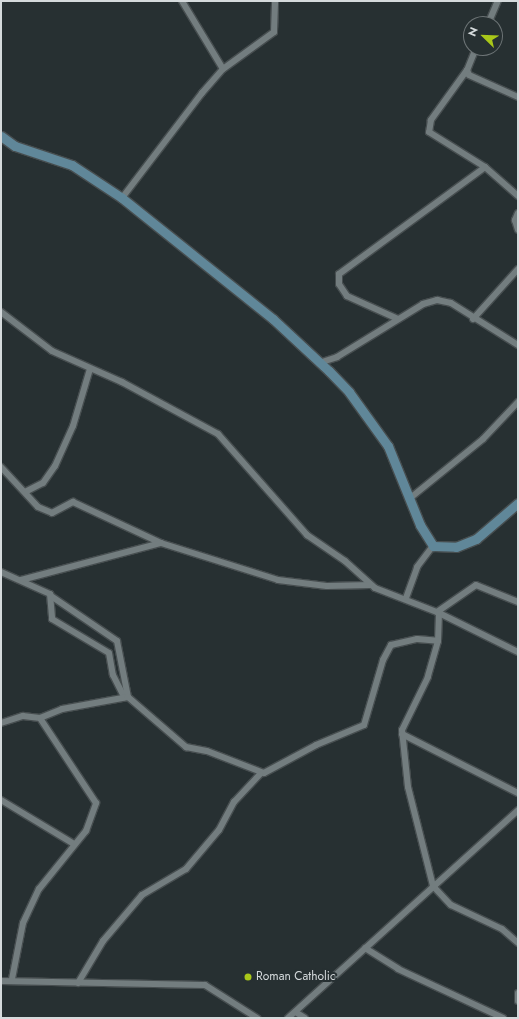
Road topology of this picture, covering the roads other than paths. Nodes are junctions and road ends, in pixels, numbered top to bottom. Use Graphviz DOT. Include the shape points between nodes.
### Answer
graph roads {
  1 [pos="182,1"];
  2 [pos="276,1"];
  3 [pos="498,1"];
  4 [pos="491,16"];
  5 [pos="473,56"];
  6 [pos="224,69"];
  7 [pos="467,70"];
  8 [pos="518,97"];
  9 [pos="1,136"];
  10 [pos="485,167"];
  11 [pos="518,196"];
  12 [pos="122,198"];
  13 [pos="518,213"];
  14 [pos="518,230"];
  15 [pos="518,269"];
  16 [pos="516,277"];
  17 [pos="1,312"];
  18 [pos="398,319"];
  19 [pos="473,319"];
  20 [pos="518,345"];
  21 [pos="319,363"];
  22 [pos="90,370"];
  23 [pos="518,402"];
  24 [pos="3,469"];
  25 [pos="1,475"];
  26 [pos="25,492"];
  27 [pos="409,499"];
  28 [pos="518,503"];
  29 [pos="161,543"];
  30 [pos="433,546"];
  31 [pos="1,572"];
  32 [pos="21,580"];
  33 [pos="370,585"];
  34 [pos="51,596"];
  35 [pos="406,598"];
  36 [pos="518,602"];
  37 [pos="438,612"];
  38 [pos="438,641"];
  39 [pos="518,652"];
  40 [pos="126,697"];
  41 [pos="40,718"];
  42 [pos="1,723"];
  43 [pos="402,734"];
  44 [pos="260,774"];
  45 [pos="518,793"];
  46 [pos="1,800"];
  47 [pos="518,810"];
  48 [pos="74,844"];
  49 [pos="433,886"];
  50 [pos="518,943"];
  51 [pos="365,948"];
  52 [pos="12,979"];
  53 [pos="1,981"];
  54 [pos="78,983"];
  55 [pos="518,993"];
  56 [pos="518,1001"];
  57 [pos="297,1013"];
  58 [pos="257,1018"];
  59 [pos="288,1018"];
  60 [pos="305,1018"];
  61 [pos="503,1018"];
  1 -- 6 [label="street"];
  2 -- 6 [label="street" via="274,32"];
  3 -- 4 [label="street"];
  5 -- 7 [label="street"];
  6 -- 12 [label="street"];
  7 -- 8 [label="street" via="472,77"];
  7 -- 10 [label="street" via="428,129 441,142"];
  9 -- 12 [label="street" via="15,146 72,165"];
  10 -- 11 [label="street"];
  10 -- 18 [label="street" via="339,274 339,284 347,296"];
  12 -- 21 [label="street" via="273,319"];
  13 -- 14 [label="street" via="515,220"];
  15 -- 16 [label="street"];
  16 -- 19 [label="street"];
  17 -- 22 [label="street" via="52,351"];
  18 -- 19 [label="street" via="437,300 451,303"];
  18 -- 21 [label="street" via="336,357"];
  19 -- 20 [label="street"];
  21 -- 27 [label="street" via="349,392 375,425 396,460"];
  22 -- 26 [label="street" via="72,426 55,466 43,483"];
  22 -- 33 [label="street" via="122,382 218,434 307,535 345,561"];
  23 -- 27 [label="street" via="483,439"];
  24 -- 25 [label="street"];
  24 -- 26 [label="street"];
  26 -- 29 [label="street" via="45,510 56,513 73,502"];
  27 -- 30 [label="street"];
  28 -- 30 [label="street" via="476,539 456,547"];
  29 -- 32 [label="street"];
  29 -- 33 [label="street" via="278,580 327,586"];
  30 -- 35 [label="street" via="417,567"];
  31 -- 32 [label="street"];
  32 -- 34 [label="street"];
  33 -- 35 [label="street"];
  34 -- 40 [label="street" via="117,641"];
  34 -- 40 [label="street" via="52,619 109,653 113,675"];
  35 -- 37 [label="street"];
  36 -- 37 [label="street" via="476,585"];
  37 -- 38 [label="street"];
  37 -- 39 [label="street"];
  38 -- 43 [label="street" via="428,677"];
  38 -- 44 [label="street" via="417,640 391,645 383,660 364,724"];
  40 -- 41 [label="street" via="62,708"];
  40 -- 44 [label="street" via="180,744"];
  41 -- 42 [label="street" via="23,716"];
  41 -- 48 [label="street" via="95,799 91,819"];
  43 -- 45 [label="street"];
  43 -- 49 [label="street" via="408,787"];
  44 -- 54 [label="street" via="241,793 219,830 186,869 142,895 103,941"];
  46 -- 48 [label="street"];
  47 -- 49 [label="street"];
  48 -- 52 [label="street" via="39,889 23,923"];
  49 -- 50 [label="street" via="451,906 502,929"];
  49 -- 51 [label="street"];
  51 -- 57 [label="street"];
  51 -- 61 [label="street" via="398,969"];
  52 -- 53 [label="street"];
  52 -- 54 [label="street"];
  54 -- 58 [label="street" via="205,986"];
  55 -- 56 [label="street"];
  57 -- 59 [label="street"];
  57 -- 60 [label="street"];
}
